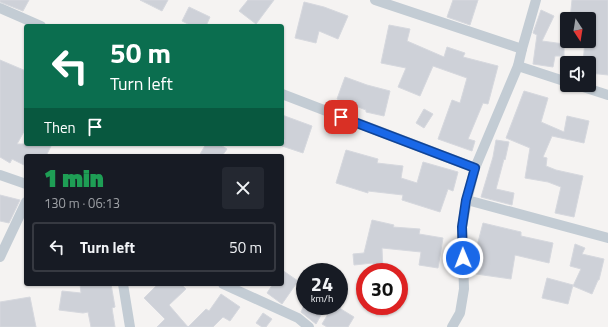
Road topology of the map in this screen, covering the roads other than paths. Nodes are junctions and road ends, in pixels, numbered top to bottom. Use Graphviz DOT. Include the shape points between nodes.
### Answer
graph roads {
  1 [pos="375,0"];
  2 [pos="536,0"];
  3 [pos="0,8"];
  4 [pos="36,24"];
  5 [pos="522,49"];
  6 [pos="518,66"];
  7 [pos="560,80"];
  8 [pos="596,91"];
  9 [pos="284,95"];
  10 [pos="608,95"];
  11 [pos="475,168"];
  12 [pos="0,175"];
  13 [pos="24,183"];
  14 [pos="466,200"];
  15 [pos="24,206"];
  16 [pos="608,238"];
  17 [pos="0,257"];
  18 [pos="123,286"];
  19 [pos="227,286"];
  20 [pos="130,327"];
  21 [pos="309,327"];
  22 [pos="452,327"];
  1 -- 5 [label="street"];
  2 -- 5 [label="street"];
  3 -- 4 [label="street"];
  5 -- 6 [label="street"];
  6 -- 7 [label="street"];
  6 -- 11 [label="street"];
  8 -- 10 [label="street"];
  9 -- 11 [label="street"];
  11 -- 14 [label="street"];
  12 -- 13 [label="street"];
  14 -- 16 [label="street"];
  14 -- 22 [label="street" via="462,227 464,289 460,313"];
  15 -- 17 [label="street"];
  18 -- 20 [label="street"];
  19 -- 21 [label="street" via="298,318"];
}
